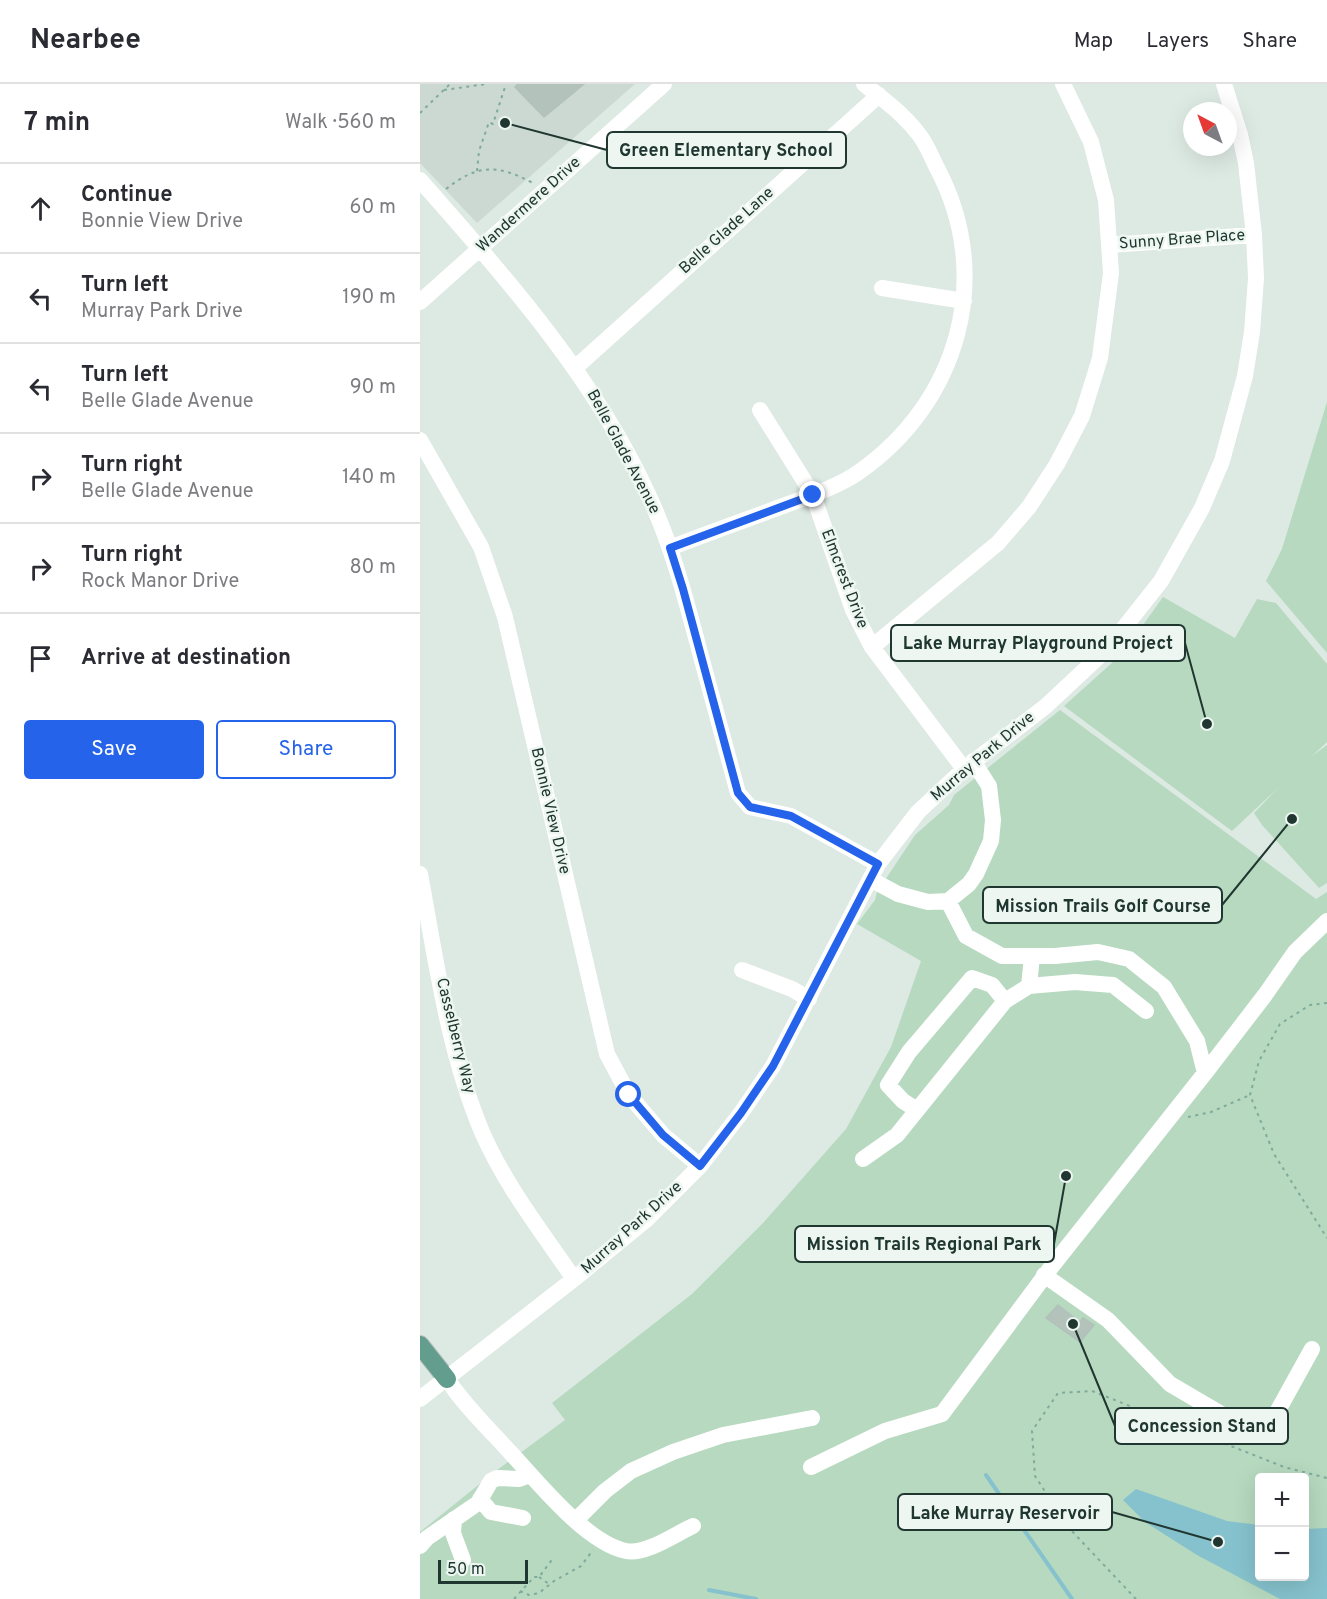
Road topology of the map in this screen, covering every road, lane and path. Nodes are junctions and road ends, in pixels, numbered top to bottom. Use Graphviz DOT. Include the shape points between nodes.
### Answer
graph roads {
  1 [pos="450,84"];
  2 [pos="486,84"];
  3 [pos="504,84"];
  4 [pos="664,84"];
  5 [pos="864,84"];
  6 [pos="1063,84"];
  7 [pos="1224,84"];
  8 [pos="444,90"];
  9 [pos="879,95"];
  10 [pos="420,113"];
  11 [pos="477,171"];
  12 [pos="420,180"];
  13 [pos="533,183"];
  14 [pos="443,191"];
  15 [pos="1254,235"];
  16 [pos="1110,245"];
  17 [pos="480,248"];
  18 [pos="882,288"];
  19 [pos="964,301"];
  20 [pos="420,302"];
  21 [pos="576,367"];
  22 [pos="760,410"];
  23 [pos="420,440"];
  24 [pos="813,495"];
  25 [pos="670,548"];
  26 [pos="872,647"];
  27 [pos="968,765"];
  28 [pos="874,871"];
  29 [pos="420,874"];
  30 [pos="948,901"];
  31 [pos="1327,921"];
  32 [pos="1032,956"];
  33 [pos="742,970"];
  34 [pos="1029,986"];
  35 [pos="809,999"];
  36 [pos="1005,1001"];
  37 [pos="1327,1003"];
  38 [pos="1146,1011"];
  39 [pos="1204,1073"];
  40 [pos="1250,1095"];
  41 [pos="917,1110"];
  42 [pos="1175,1110"];
  43 [pos="863,1159"];
  44 [pos="700,1166"];
  45 [pos="1327,1238"];
  46 [pos="1044,1275"];
  47 [pos="574,1279"];
  48 [pos="420,1346"];
  49 [pos="1312,1349"];
  50 [pos="447,1379"];
  51 [pos="420,1399"];
  52 [pos="812,1418"];
  53 [pos="811,1467"];
  54 [pos="530,1475"];
  55 [pos="1327,1478"];
  56 [pos="480,1499"];
  57 [pos="524,1518"];
  58 [pos="454,1519"];
  59 [pos="576,1520"];
  60 [pos="693,1526"];
  61 [pos="601,1540"];
  62 [pos="420,1546"];
  63 [pos="554,1557"];
  64 [pos="463,1560"];
  65 [pos="539,1577"];
  66 [pos="550,1584"];
  67 [pos="520,1591"];
  68 [pos="514,1599"];
  69 [pos="1136,1599"];
  1 -- 8 [label="path"];
  2 -- 8 [label="path"];
  3 -- 11 [label="path" via="493,124 489,122 479,150"];
  4 -- 17 [label="street, Wandermere Drive"];
  5 -- 9 [label="street"];
  6 -- 16 [label="street" via="1091,142 1106,200"];
  7 -- 15 [label="street, Murray Park Drive" via="1246,164"];
  8 -- 10 [label="path"];
  9 -- 19 [label="street" via="920,135 949,190 958,219"];
  9 -- 21 [label="street, Belle Glade Lane"];
  11 -- 13 [label="path" via="510,171"];
  11 -- 14 [label="path"];
  12 -- 17 [label="street, Belle Glade Avenue"];
  15 -- 16 [label="street, Sunny Brae Place"];
  15 -- 27 [label="street, Murray Park Drive" via="1256,278 1245,376 1222,461 1202,508 1161,581 1108,648 1046,706"];
  16 -- 26 [label="street" via="1111,273 1100,358 1082,416 1057,464 1029,507 998,543"];
  17 -- 20 [label="street, Wandermere Drive"];
  17 -- 21 [label="street, Belle Glade Avenue"];
  18 -- 19 [label="street"];
  19 -- 24 [label="street" via="948,364 915,422 858,473"];
  21 -- 25 [label="street, Belle Glade Avenue" via="648,494"];
  22 -- 24 [label="street, Elmcrest Drive"];
  23 -- 44 [label="street, Bonnie View Drive" via="481,547 506,617 607,1054 629,1095 663,1135"];
  24 -- 25 [label="street"];
  24 -- 26 [label="street, Elmcrest Drive" via="853,610"];
  25 -- 28 [label="street, Belle Glade Avenue" via="738,793 750,807 791,816"];
  26 -- 27 [label="street, Elmcrest Drive"];
  27 -- 28 [label="street, Murray Park Drive" via="918,812"];
  27 -- 30 [label="street, Elmcrest Drive" via="989,786 991,841 969,884"];
  28 -- 30 [label="street, Belle Glade Avenue" via="898,894 928,902"];
  28 -- 35 [label="street, Murray Park Drive"];
  29 -- 47 [label="street, Casselberry Way" via="461,1075 483,1133 519,1201"];
  30 -- 32 [label="street" via="966,936 1002,956"];
  31 -- 39 [label="street" via="1295,952"];
  32 -- 34 [label="street"];
  32 -- 39 [label="street" via="1098,952 1129,959 1164,987 1197,1041"];
  33 -- 35 [label="street"];
  34 -- 36 [label="street"];
  34 -- 38 [label="street" via="1075,982 1113,985"];
  35 -- 44 [label="street, Murray Park Drive" via="773,1066"];
  36 -- 41 [label="street"];
  36 -- 41 [label="street" via="992,985 972,978 909,1052 888,1085"];
  37 -- 40 [label="path" via="1310,1005 1280,1024 1259,1060"];
  39 -- 42 [label="street"];
  40 -- 42 [label="path" via="1188,1118"];
  40 -- 45 [label="path" via="1274,1154"];
  41 -- 43 [label="street" via="897,1135"];
  42 -- 46 [label="street"];
  44 -- 47 [label="street, Murray Park Drive" via="647,1219"];
  46 -- 49 [label="street" via="1108,1320 1170,1384 1233,1421 1256,1428 1276,1414"];
  46 -- 53 [label="street" via="942,1414 885,1431"];
  47 -- 50 [label="street, Murray Park Drive"];
  48 -- 50 [label="main road"];
  50 -- 51 [label="street, Murray Park Drive"];
  50 -- 54 [label="street"];
  52 -- 59 [label="street" via="723,1435 673,1452 631,1471"];
  54 -- 56 [label="street" via="497,1478"];
  54 -- 59 [label="street"];
  55 -- 69 [label="path" via="1284,1467 1092,1391 1058,1393 1032,1431 1035,1476 1070,1528"];
  56 -- 57 [label="street" via="491,1512"];
  56 -- 58 [label="street"];
  58 -- 62 [label="street"];
  58 -- 64 [label="street" via="453,1533"];
  59 -- 61 [label="street"];
  60 -- 61 [label="street" via="644,1550 628,1552"];
  61 -- 66 [label="path" via="581,1566"];
  63 -- 65 [label="path"];
  65 -- 66 [label="path"];
  65 -- 67 [label="path"];
  66 -- 67 [label="path" via="539,1593 529,1595"];
  67 -- 68 [label="path"];
}
